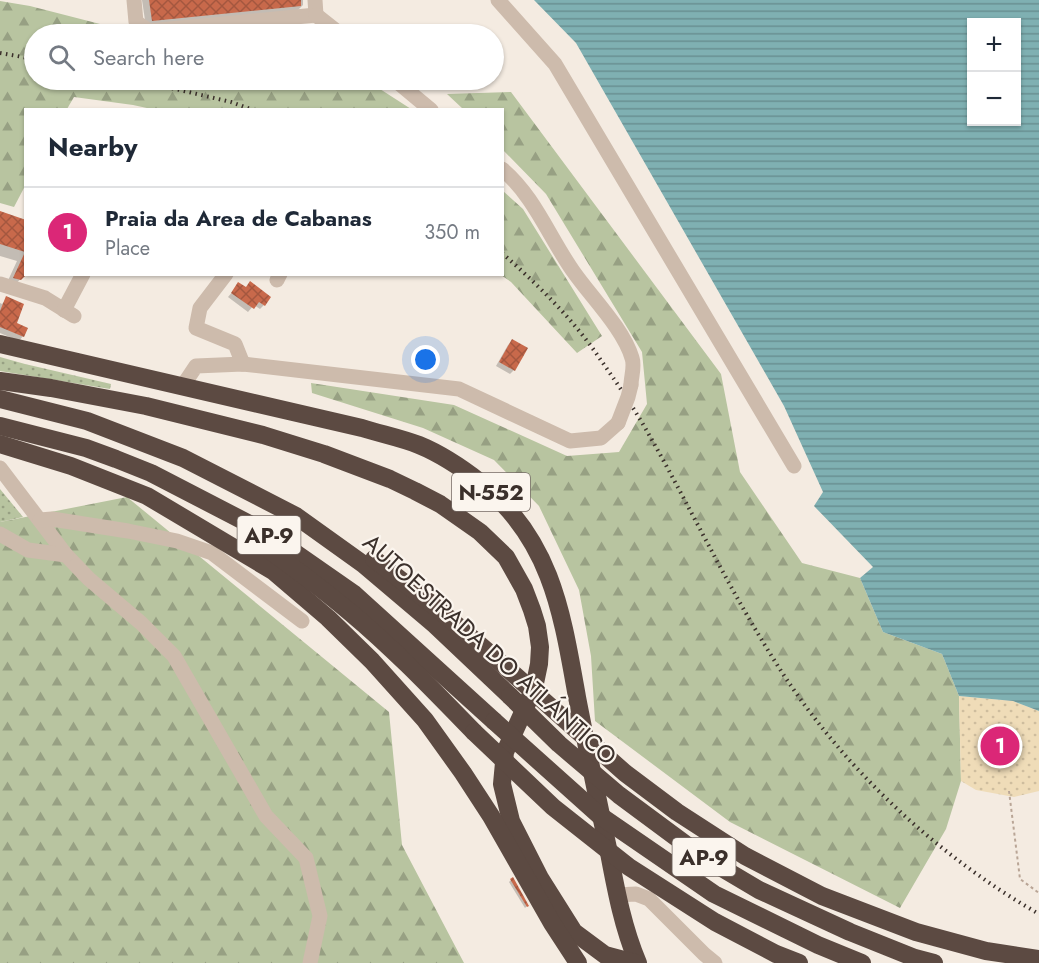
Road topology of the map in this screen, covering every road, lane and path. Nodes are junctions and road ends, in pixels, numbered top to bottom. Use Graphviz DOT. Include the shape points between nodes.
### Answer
graph roads {
  1 [pos="134,0"];
  2 [pos="498,0"];
  3 [pos="316,8"];
  4 [pos="139,24"];
  5 [pos="199,24"];
  6 [pos="331,24"];
  7 [pos="407,90"];
  8 [pos="429,108"];
  9 [pos="504,171"];
  10 [pos="82,276"];
  11 [pos="224,276"];
  12 [pos="0,284"];
  13 [pos="5,345"];
  14 [pos="243,364"];
  15 [pos="0,381"];
  16 [pos="182,387"];
  17 [pos="0,399"];
  18 [pos="87,421"];
  19 [pos="5,427"];
  20 [pos="0,444"];
  21 [pos="794,466"];
  22 [pos="0,469"];
  23 [pos="40,520"];
  24 [pos="0,534"];
  25 [pos="66,555"];
  26 [pos="302,621"];
  27 [pos="1009,791"];
  28 [pos="1039,893"];
  29 [pos="617,895"];
  30 [pos="1039,959"];
  31 [pos="310,963"];
  32 [pos="578,963"];
  33 [pos="637,963"];
  34 [pos="715,963"];
  35 [pos="799,963"];
  36 [pos="862,963"];
  37 [pos="934,963"];
  1 -- 4 [label="street"];
  2 -- 21 [label="street" via="555,64"];
  3 -- 5 [label="street"];
  3 -- 6 [label="street"];
  7 -- 8 [label="street"];
  9 -- 14 [label="street, bridge" via="532,202 572,270 622,336 633,360 628,397 618,423 601,438 570,441 459,388"];
  10 -- 12 [label="street" via="69,313 45,298"];
  11 -- 14 [label="street" via="200,308 196,328 235,345"];
  13 -- 16 [label="highway, N-552"];
  14 -- 16 [label="street" via="196,366"];
  15 -- 33 [label="highway" via="146,406 324,454 390,479 440,504 494,544 524,589 540,647 534,688 505,752 502,784 511,820 540,878 574,932 605,955"];
  16 -- 29 [label="highway, N-552" via="362,428 420,446 470,474 508,508 532,540 558,601"];
  17 -- 18 [label="highway, AUTOESTRADA DO ATLÁNTICO / AP-9"];
  18 -- 30 [label="highway, bridge" via="141,430 203,455 334,531 438,609 625,773 745,856 822,896 916,932 986,951"];
  18 -- 37 [label="highway, AUTOESTRADA DO ATLÁNTICO / AP-9, bridge" via="183,458 296,516 363,564 435,625 559,744 700,855 759,890 830,923"];
  19 -- 35 [label="highway, bridge" via="130,474 250,536 352,614 554,807 628,867 715,922"];
  19 -- 36 [label="highway, AUTOESTRADA DO ATLÁNTICO / AP-9, bridge" via="116,459 265,532 354,594 599,815 714,894"];
  20 -- 32 [label="highway" via="147,496 273,570 328,618 425,720 464,773"];
  22 -- 23 [label="street"];
  23 -- 25 [label="street"];
  23 -- 26 [label="street" via="128,531 212,553"];
  24 -- 25 [label="street" via="28,550"];
  25 -- 31 [label="street" via="174,656 266,816 306,858 320,915"];
  27 -- 28 [label="path" via="1020,879"];
  29 -- 33 [label="highway, N-552"];
  29 -- 34 [label="street" via="636,894 649,899"];
}
